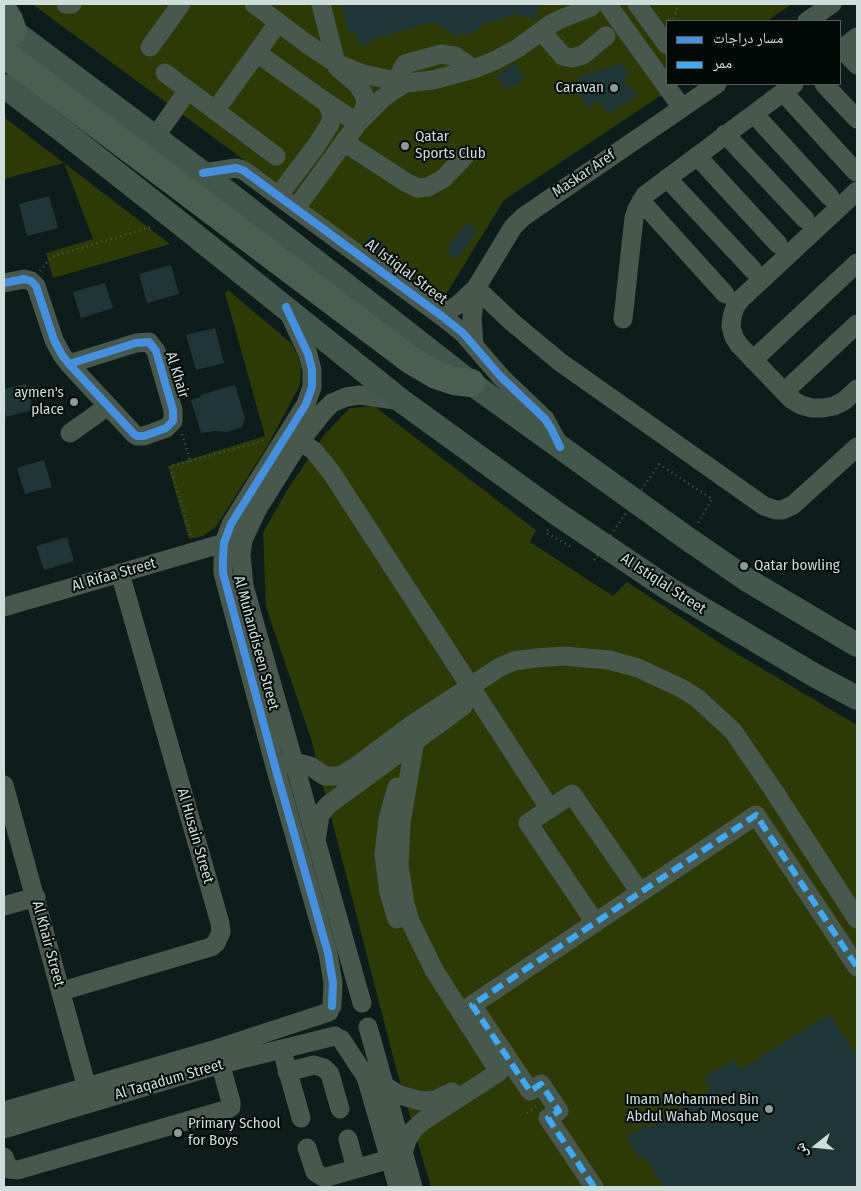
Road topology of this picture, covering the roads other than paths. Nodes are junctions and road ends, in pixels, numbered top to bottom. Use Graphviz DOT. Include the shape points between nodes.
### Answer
graph roads {
  1 [pos="66,4"];
  2 [pos="72,4"];
  3 [pos="181,4"];
  4 [pos="254,4"];
  5 [pos="321,4"];
  6 [pos="561,4"];
  7 [pos="638,4"];
  8 [pos="832,4"];
  9 [pos="597,5"];
  10 [pos="808,20"];
  11 [pos="278,23"];
  12 [pos="328,27"];
  13 [pos="546,28"];
  14 [pos="6,30"];
  15 [pos="606,36"];
  16 [pos="857,37"];
  17 [pos="307,44"];
  18 [pos="666,44"];
  19 [pos="150,47"];
  20 [pos="841,49"];
  21 [pos="257,53"];
  22 [pos="336,63"];
  23 [pos="857,65"];
  24 [pos="165,73"];
  25 [pos="405,83"];
  26 [pos="825,85"];
  27 [pos="4,86"];
  28 [pos="704,87"];
  29 [pos="789,88"];
  30 [pos="188,90"];
  31 [pos="327,103"];
  32 [pos="682,108"];
  33 [pos="215,111"];
  34 [pos="754,114"];
  35 [pos="857,119"];
  36 [pos="358,123"];
  37 [pos="726,134"];
  38 [pos="155,137"];
  39 [pos="344,142"];
  40 [pos="276,156"];
  41 [pos="697,156"];
  42 [pos="464,157"];
  43 [pos="856,172"];
  44 [pos="203,173"];
  45 [pos="667,178"];
  46 [pos="857,191"];
  47 [pos="279,195"];
  48 [pos="830,197"];
  49 [pos="641,202"];
  50 [pos="296,208"];
  51 [pos="805,219"];
  52 [pos="778,244"];
  53 [pos="857,263"];
  54 [pos="753,270"];
  55 [pos="4,283"];
  56 [pos="476,288"];
  57 [pos="725,294"];
  58 [pos="286,307"];
  59 [pos="436,312"];
  60 [pos="623,319"];
  61 [pos="857,324"];
  62 [pos="474,346"];
  63 [pos="753,360"];
  64 [pos="69,364"];
  65 [pos="471,383"];
  66 [pos="857,389"];
  67 [pos="784,392"];
  68 [pos="403,402"];
  69 [pos="108,406"];
  70 [pos="70,433"];
  71 [pos="293,438"];
  72 [pos="560,447"];
  73 [pos="857,447"];
  74 [pos="224,543"];
  75 [pos="120,572"];
  76 [pos="4,607"];
  77 [pos="857,645"];
  78 [pos="474,691"];
  79 [pos="857,698"];
  80 [pos="415,740"];
  81 [pos="294,762"];
  82 [pos="384,764"];
  83 [pos="276,770"];
  84 [pos="4,785"];
  85 [pos="770,794"];
  86 [pos="550,808"];
  87 [pos="316,841"];
  88 [pos="635,885"];
  89 [pos="36,897"];
  90 [pos="4,906"];
  91 [pos="590,915"];
  92 [pos="857,919"];
  93 [pos="857,934"];
  94 [pos="857,967"];
  95 [pos="62,991"];
  96 [pos="362,1003"];
  97 [pos="455,1004"];
  98 [pos="330,1009"];
  99 [pos="368,1027"];
  100 [pos="338,1037"];
  101 [pos="281,1048"];
  102 [pos="218,1057"];
  103 [pos="491,1066"];
  104 [pos="288,1072"];
  105 [pos="385,1086"];
  106 [pos="89,1095"];
  107 [pos="340,1109"];
  108 [pos="4,1111"];
  109 [pos="301,1118"];
  110 [pos="4,1129"];
  111 [pos="348,1140"];
  112 [pos="308,1148"];
  113 [pos="397,1156"];
  114 [pos="4,1157"];
  115 [pos="356,1169"];
  116 [pos="398,1187"];
  117 [pos="413,1187"];
  118 [pos="594,1187"];
  1 -- 2 [label="street"];
  3 -- 19 [label="street"];
  4 -- 11 [label="street"];
  5 -- 12 [label="street"];
  6 -- 13 [label="street"];
  7 -- 18 [label="street"];
  8 -- 10 [label="street"];
  9 -- 13 [label="street" via="575,12"];
  9 -- 32 [label="street"];
  11 -- 17 [label="street"];
  11 -- 21 [label="street"];
  12 -- 17 [label="street"];
  12 -- 22 [label="street"];
  13 -- 15 [label="street" via="559,52 567,58 583,55"];
  13 -- 25 [label="street" via="511,52 474,69 434,80"];
  14 -- 38 [label="main road, Al Istiqlal Street"];
  14 -- 65 [label="highway" via="412,361 454,381"];
  16 -- 20 [label="street"];
  17 -- 22 [label="street"];
  20 -- 23 [label="street"];
  21 -- 31 [label="street"];
  21 -- 33 [label="street"];
  22 -- 25 [label="street" via="363,74"];
  22 -- 36 [label="street" via="339,70 364,93 365,106"];
  24 -- 30 [label="street"];
  25 -- 36 [label="street" via="383,98"];
  26 -- 35 [label="street"];
  27 -- 58 [label="main road, Al Istiqlal Street"];
  28 -- 32 [label="street, Maskar Aref"];
  29 -- 34 [label="street"];
  29 -- 43 [label="street"];
  30 -- 33 [label="street"];
  30 -- 38 [label="street"];
  31 -- 36 [label="street"];
  31 -- 47 [label="street" via="332,116 330,124"];
  32 -- 56 [label="street, Maskar Aref" via="523,217 512,228"];
  33 -- 40 [label="street"];
  34 -- 37 [label="street"];
  34 -- 48 [label="street"];
  36 -- 39 [label="street"];
  37 -- 41 [label="street"];
  37 -- 51 [label="street"];
  38 -- 44 [label="main road, Al Istiqlal Street"];
  39 -- 42 [label="street" via="418,188 428,188 444,178"];
  39 -- 50 [label="street"];
  41 -- 45 [label="street"];
  41 -- 52 [label="street"];
  44 -- 47 [label="street, Al Istiqlal Street" via="236,168 243,170"];
  44 -- 65 [label="main road, Al Istiqlal Street"];
  45 -- 49 [label="street" via="651,189"];
  45 -- 54 [label="street"];
  46 -- 63 [label="street" via="735,307 731,327 734,337"];
  47 -- 50 [label="street, Al Istiqlal Street"];
  49 -- 57 [label="street"];
  49 -- 60 [label="street" via="634,218"];
  50 -- 59 [label="street, Al Istiqlal Street"];
  53 -- 63 [label="street"];
  55 -- 64 [label="street" via="24,279 36,286 58,349"];
  56 -- 59 [label="street, Maskar Aref" via="458,305"];
  56 -- 62 [label="street, Maskar Aref" via="472,318"];
  56 -- 73 [label="street" via="560,362 764,506 782,510 793,505"];
  58 -- 68 [label="main road, Al Istiqlal Street"];
  58 -- 71 [label="street, Al Muhandiseen Street" via="312,370 312,387"];
  59 -- 62 [label="street, Al Istiqlal Street"];
  61 -- 67 [label="street"];
  62 -- 72 [label="street, Al Istiqlal Street" via="545,419"];
  63 -- 67 [label="street"];
  64 -- 69 [label="street, Al Khair"];
  64 -- 69 [label="street, Al Khair" via="149,342 156,351 173,410 173,421 166,428 137,436"];
  65 -- 72 [label="main road, Al Istiqlal Street"];
  66 -- 67 [label="street" via="844,401 823,408 801,405"];
  68 -- 71 [label="street, Al Muhandiseen Street" via="360,395 346,397 332,403"];
  68 -- 79 [label="main road, Al Istiqlal Street" via="662,585 814,676"];
  69 -- 70 [label="street"];
  71 -- 74 [label="street, Al Muhandiseen Street" via="231,524"];
  71 -- 78 [label="street" via="314,451 330,472"];
  71 -- 81 [label="street, Al Muhandiseen Street" via="248,527 241,555 244,586"];
  72 -- 77 [label="main road, Al Istiqlal Street" via="749,582"];
  74 -- 75 [label="street, Al Rifaa Street"];
  74 -- 83 [label="street, Al Muhandiseen Street" via="223,566 228,594"];
  75 -- 76 [label="street, Al Rifaa Street"];
  75 -- 95 [label="street, Al Husain Street" via="221,932 211,947"];
  78 -- 80 [label="street"];
  78 -- 81 [label="street" via="410,726 340,776 326,776 310,766"];
  78 -- 85 [label="street" via="506,664 536,658 609,660 638,668 681,688 720,718 733,731"];
  78 -- 86 [label="street"];
  80 -- 82 [label="street"];
  80 -- 97 [label="street" via="401,823 399,865 402,890 420,946"];
  81 -- 83 [label="street"];
  81 -- 87 [label="street, Al Muhandiseen Street"];
  82 -- 87 [label="street" via="328,805 320,815"];
  82 -- 103 [label="street" via="395,770 399,778 388,819 384,855 395,913 425,976"];
  83 -- 98 [label="street, Al Muhandiseen Street" via="328,953 333,983"];
  84 -- 89 [label="street, Al Khair Street"];
  85 -- 88 [label="street"];
  85 -- 92 [label="street"];
  85 -- 93 [label="street" via="802,853"];
  86 -- 88 [label="street" via="572,794"];
  86 -- 91 [label="street" via="528,823"];
  87 -- 96 [label="street, Al Muhandiseen Street"];
  88 -- 91 [label="street"];
  89 -- 90 [label="street"];
  89 -- 95 [label="street, Al Khair Street"];
  91 -- 97 [label="street"];
  94 -- 118 [label="street" via="756,815 472,1005 530,1091 541,1084 559,1111 548,1118"];
  95 -- 106 [label="street, Al Khair Street"];
  96 -- 98 [label="street" via="343,999"];
  96 -- 99 [label="street" via="369,1014"];
  97 -- 103 [label="street"];
  98 -- 100 [label="street" via="328,1025"];
  98 -- 102 [label="street, Al Taqadum Street"];
  99 -- 100 [label="street" via="354,1040"];
  99 -- 105 [label="street"];
  100 -- 101 [label="street, Al Taqadum Street"];
  100 -- 113 [label="street" via="366,1077"];
  101 -- 102 [label="street, Al Taqadum Street"];
  101 -- 104 [label="street"];
  102 -- 106 [label="street, Al Taqadum Street"];
  102 -- 114 [label="street" via="231,1102 228,1110 18,1170 9,1169"];
  103 -- 105 [label="street" via="435,1100 413,1100"];
  103 -- 113 [label="street" via="500,1072 423,1121"];
  104 -- 107 [label="street" via="314,1065 324,1068 330,1074"];
  104 -- 109 [label="street"];
  105 -- 113 [label="street"];
  106 -- 108 [label="street, Al Taqadum Street"];
  106 -- 110 [label="street, Al Taqadum Street"];
  111 -- 115 [label="street"];
  112 -- 115 [label="street" via="315,1172 323,1177"];
  113 -- 115 [label="street"];
  113 -- 116 [label="street"];
  113 -- 117 [label="street"];
}
